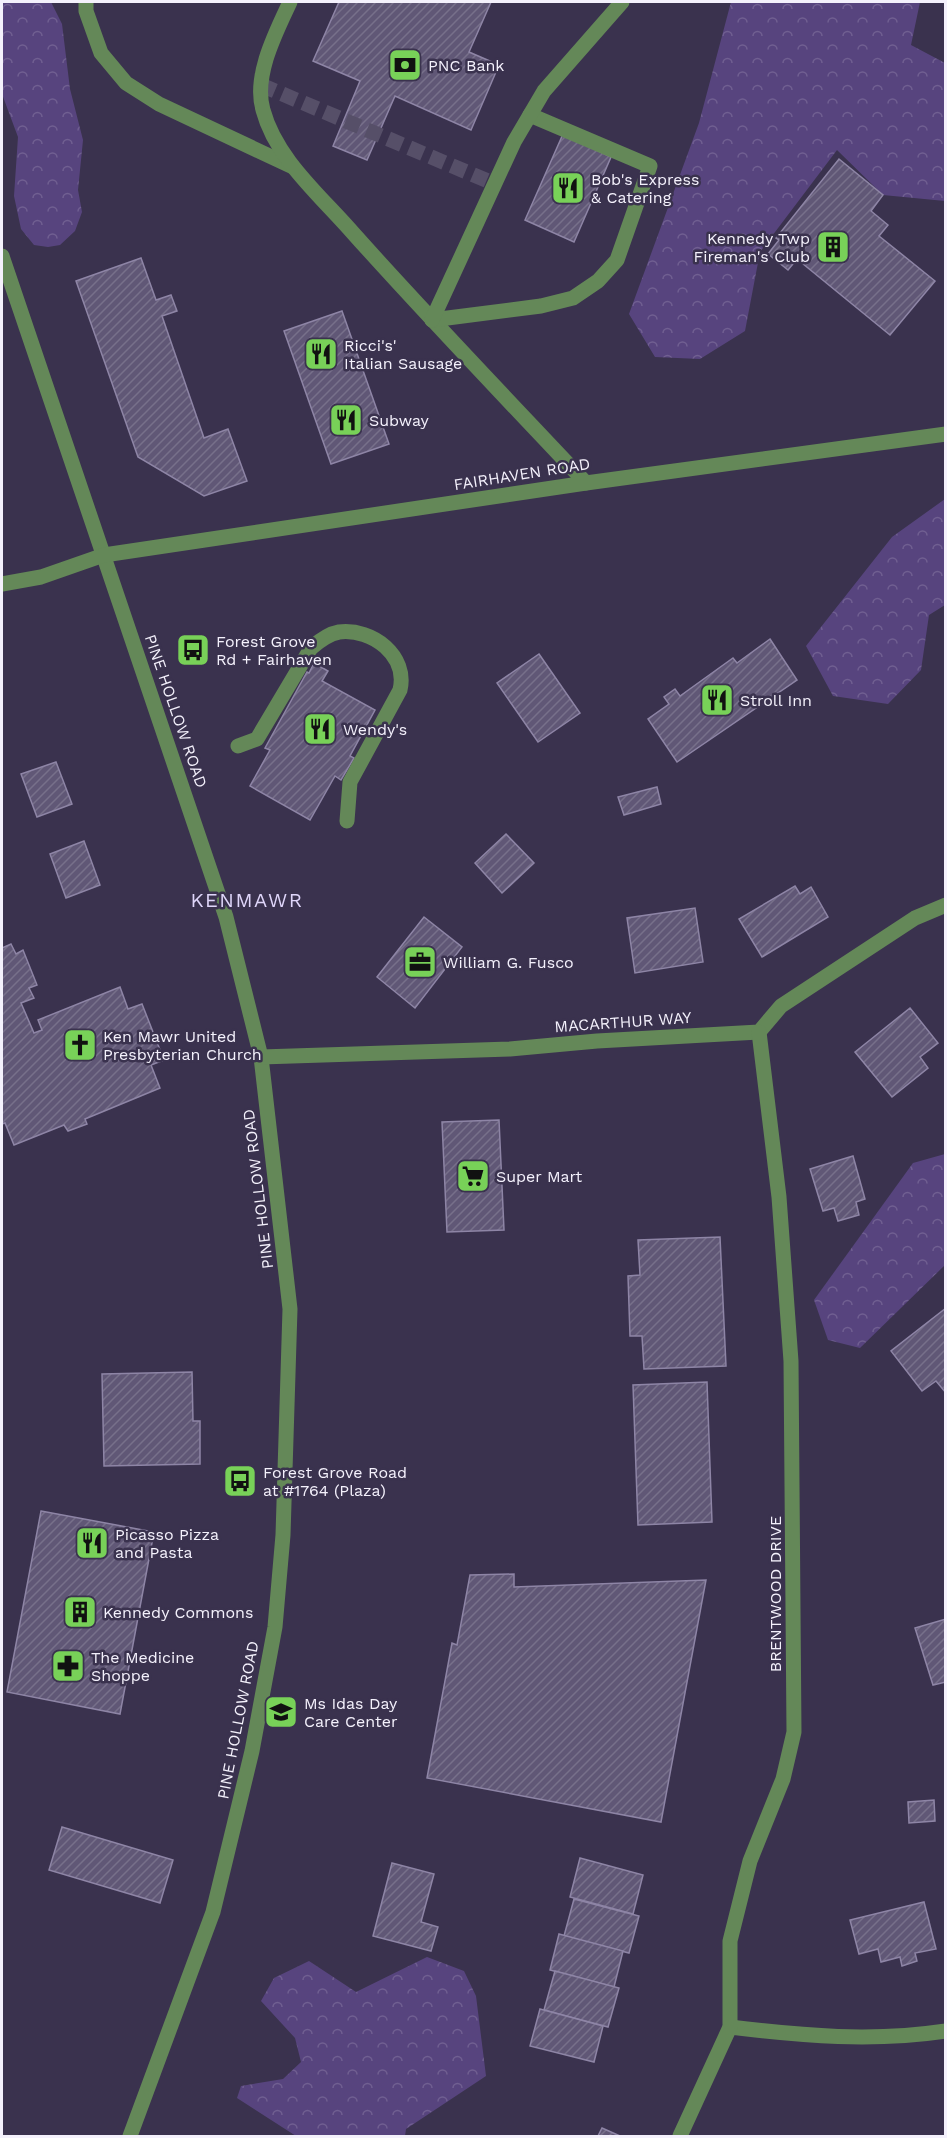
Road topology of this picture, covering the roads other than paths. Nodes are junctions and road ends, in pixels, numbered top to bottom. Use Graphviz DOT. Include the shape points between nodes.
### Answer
graph roads {
  1 [pos="86,2"];
  2 [pos="290,2"];
  3 [pos="622,2"];
  4 [pos="530,115"];
  5 [pos="296,169"];
  6 [pos="2,256"];
  7 [pos="432,320"];
  8 [pos="945,434"];
  9 [pos="586,483"];
  10 [pos="104,555"];
  11 [pos="2,584"];
  12 [pos="238,746"];
  13 [pos="347,821"];
  14 [pos="945,905"];
  15 [pos="759,1032"];
  16 [pos="261,1057"];
  17 [pos="730,2027"];
  18 [pos="945,2031"];
  19 [pos="130,2136"];
  20 [pos="680,2136"];
  1 -- 5 [label="street" via="101,53 126,83 159,104"];
  2 -- 5 [label="street" via="271,42 261,86 262,108 272,136"];
  3 -- 4 [label="street" via="544,91"];
  4 -- 7 [label="street"];
  4 -- 7 [label="street" via="650,166 617,260 598,281 573,298"];
  5 -- 7 [label="street"];
  6 -- 10 [label="street, PINE HOLLOW ROAD"];
  7 -- 9 [label="street"];
  8 -- 9 [label="street, FAIRHAVEN ROAD"];
  9 -- 10 [label="street, FAIRHAVEN ROAD"];
  10 -- 11 [label="street, FAIRHAVEN ROAD" via="41,578"];
  10 -- 16 [label="street, PINE HOLLOW ROAD" via="226,917"];
  12 -- 13 [label="street" via="257,739 311,648 320,641 339,632 370,637 384,646 401,670 400,690 350,782"];
  14 -- 15 [label="street" via="915,918 781,1006"];
  15 -- 16 [label="street, MACARTHUR WAY" via="510,1049"];
  15 -- 17 [label="street, BRENTWOOD DRIVE" via="779,1197 791,1361 794,1732 783,1779 750,1862 730,1941"];
  16 -- 19 [label="street, PINE HOLLOW ROAD" via="290,1309 283,1535 275,1627 252,1751 213,1912"];
  17 -- 18 [label="street" via="828,2038"];
  17 -- 20 [label="street, BRENTWOOD DRIVE"];
}
